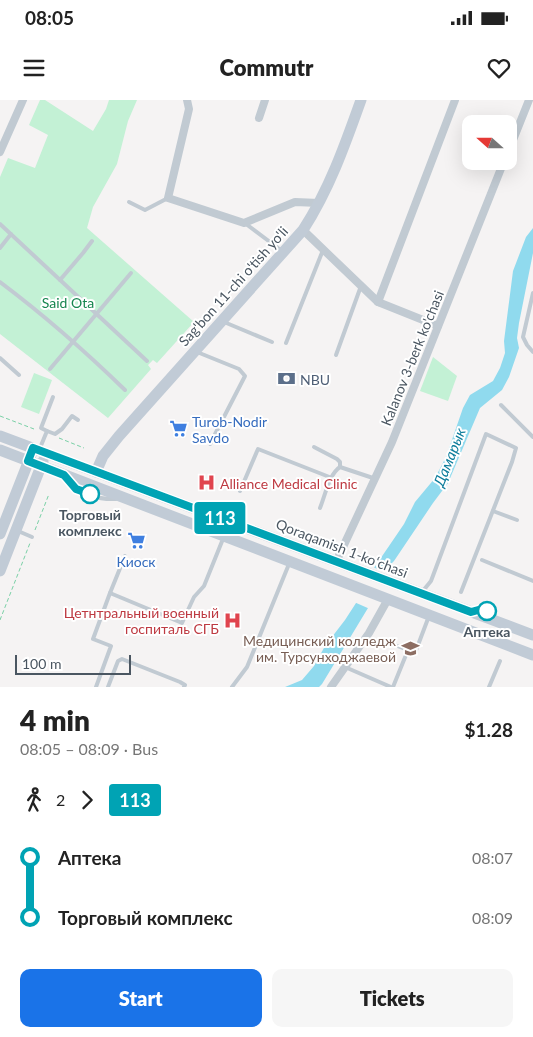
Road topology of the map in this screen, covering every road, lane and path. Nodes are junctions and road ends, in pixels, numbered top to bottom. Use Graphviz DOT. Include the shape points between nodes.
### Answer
graph roads {
  1 [pos="23,100"];
  2 [pos="187,100"];
  3 [pos="266,100"];
  4 [pos="361,100"];
  5 [pos="455,100"];
  6 [pos="529,100"];
  7 [pos="259,118"];
  8 [pos="518,128"];
  9 [pos="0,152"];
  10 [pos="500,170"];
  11 [pos="168,198"];
  12 [pos="129,202"];
  13 [pos="319,203"];
  14 [pos="244,223"];
  15 [pos="0,224"];
  16 [pos="302,230"];
  17 [pos="11,234"];
  18 [pos="92,241"];
  19 [pos="0,248"];
  20 [pos="323,250"];
  21 [pos="284,252"];
  22 [pos="130,273"];
  23 [pos="60,280"];
  24 [pos="0,282"];
  25 [pos="361,286"];
  26 [pos="533,294"];
  27 [pos="378,302"];
  28 [pos="96,314"];
  29 [pos="222,321"];
  30 [pos="438,326"];
  31 [pos="74,341"];
  32 [pos="272,342"];
  33 [pos="286,343"];
  34 [pos="195,351"];
  35 [pos="533,352"];
  36 [pos="336,356"];
  37 [pos="0,358"];
  38 [pos="147,361"];
  39 [pos="50,369"];
  40 [pos="19,376"];
  41 [pos="125,390"];
  42 [pos="53,397"];
  43 [pos="501,405"];
  44 [pos="78,420"];
  45 [pos="47,431"];
  46 [pos="0,436"];
  47 [pos="533,437"];
  48 [pos="210,444"];
  49 [pos="314,447"];
  50 [pos="0,450"];
  51 [pos="39,451"];
  52 [pos="28,461"];
  53 [pos="41,466"];
  54 [pos="340,466"];
  55 [pos="96,472"];
  56 [pos="332,478"];
  57 [pos="376,479"];
  58 [pos="240,491"];
  59 [pos="49,494"];
  60 [pos="320,508"];
  61 [pos="493,511"];
  62 [pos="517,520"];
  63 [pos="230,522"];
  64 [pos="1,529"];
  65 [pos="16,531"];
  66 [pos="32,537"];
  67 [pos="224,537"];
  68 [pos="125,556"];
  69 [pos="482,560"];
  70 [pos="290,562"];
  71 [pos="336,562"];
  72 [pos="0,571"];
  73 [pos="533,580"];
  74 [pos="461,592"];
  75 [pos="110,593"];
  76 [pos="421,594"];
  77 [pos="386,599"];
  78 [pos="430,615"];
  79 [pos="0,620"];
  80 [pos="533,635"];
  81 [pos="384,641"];
  82 [pos="408,650"];
  83 [pos="533,655"];
  84 [pos="500,661"];
  85 [pos="345,667"];
  86 [pos="96,687"];
  87 [pos="108,687"];
  88 [pos="184,687"];
  89 [pos="232,687"];
  90 [pos="331,687"];
  91 [pos="392,687"];
  92 [pos="489,687"];
  1 -- 9 [label="street"];
  2 -- 11 [label="street" via="189,109"];
  3 -- 7 [label="street"];
  4 -- 13 [label="main road, Sag'bon 11-chi o'tish yo'li"];
  5 -- 27 [label="street"];
  6 -- 8 [label="street"];
  10 -- 30 [label="street, Kalanov 3-berk ko'chasi"];
  11 -- 12 [label="lane" via="145,210"];
  11 -- 14 [label="street"];
  13 -- 14 [label="street" via="295,202"];
  13 -- 16 [label="main road, Sag'bon 11-chi o'tish yo'li"];
  14 -- 21 [label="lane"];
  15 -- 17 [label="lane"];
  16 -- 20 [label="street"];
  16 -- 21 [label="main road, Sag'bon 11-chi o'tish yo'li"];
  17 -- 19 [label="lane"];
  17 -- 23 [label="lane"];
  18 -- 23 [label="lane"];
  20 -- 25 [label="street"];
  20 -- 33 [label="lane"];
  21 -- 29 [label="main road, Sag'bon 11-chi o'tish yo'li"];
  22 -- 28 [label="lane"];
  23 -- 28 [label="lane"];
  24 -- 31 [label="lane"];
  25 -- 27 [label="street"];
  25 -- 36 [label="lane"];
  26 -- 35 [label="lane" via="523,337"];
  27 -- 30 [label="street"];
  28 -- 31 [label="lane"];
  28 -- 38 [label="lane"];
  29 -- 32 [label="lane"];
  29 -- 34 [label="main road, Sag'bon 11-chi o'tish yo'li"];
  30 -- 57 [label="street, Kalanov 3-berk ko'chasi"];
  31 -- 39 [label="lane"];
  31 -- 41 [label="lane"];
  34 -- 48 [label="lane" via="239,369 245,376"];
  34 -- 55 [label="main road, Sag'bon 11-chi o'tish yo'li" via="118,436 102,456"];
  37 -- 40 [label="lane"];
  42 -- 45 [label="lane" via="41,428"];
  43 -- 47 [label="lane"];
  44 -- 45 [label="lane" via="72,416 62,430 55,434"];
  45 -- 51 [label="lane"];
  46 -- 51 [label="main road, Qoraqamish 1-koʻchasi"];
  49 -- 54 [label="lane" via="338,460"];
  50 -- 52 [label="main road"];
  51 -- 52 [label="main road"];
  51 -- 53 [label="main road"];
  51 -- 55 [label="main road, Qoraqamish 1-koʻchasi"];
  52 -- 53 [label="main road"];
  52 -- 64 [label="main road"];
  53 -- 65 [label="main road"];
  53 -- 67 [label="main road"];
  54 -- 56 [label="lane"];
  54 -- 57 [label="lane"];
  55 -- 63 [label="main road, Qoraqamish 1-koʻchasi"];
  56 -- 58 [label="lane" via="258,449"];
  56 -- 60 [label="lane"];
  57 -- 71 [label="street, Kalanov 3-berk ko'chasi"];
  59 -- 66 [label="path"];
  61 -- 62 [label="lane"];
  61 -- 74 [label="lane"];
  61 -- 76 [label="lane" via="516,448 486,434 431,582"];
  63 -- 67 [label="lane"];
  63 -- 71 [label="main road, Qoraqamish 1-koʻchasi"];
  65 -- 66 [label="lane"];
  65 -- 72 [label="main road"];
  66 -- 79 [label="path"];
  67 -- 70 [label="main road"];
  67 -- 75 [label="lane" via="204,586 194,596 182,623"];
  68 -- 75 [label="lane"];
  69 -- 73 [label="lane"];
  70 -- 77 [label="main road"];
  70 -- 89 [label="lane" via="247,667"];
  71 -- 76 [label="main road, Qoraqamish 1-koʻchasi"];
  75 -- 86 [label="lane" via="93,639 111,646"];
  76 -- 80 [label="main road, Qoraqamish 1-koʻchasi"];
  77 -- 78 [label="main road"];
  77 -- 85 [label="street" via="369,633"];
  78 -- 82 [label="lane" via="416,653"];
  78 -- 83 [label="main road"];
  81 -- 82 [label="lane"];
  82 -- 91 [label="lane"];
  84 -- 92 [label="lane"];
  85 -- 90 [label="street"];
  85 -- 91 [label="lane"];
  87 -- 88 [label="lane" via="118,661 122,659 180,682"];
}
